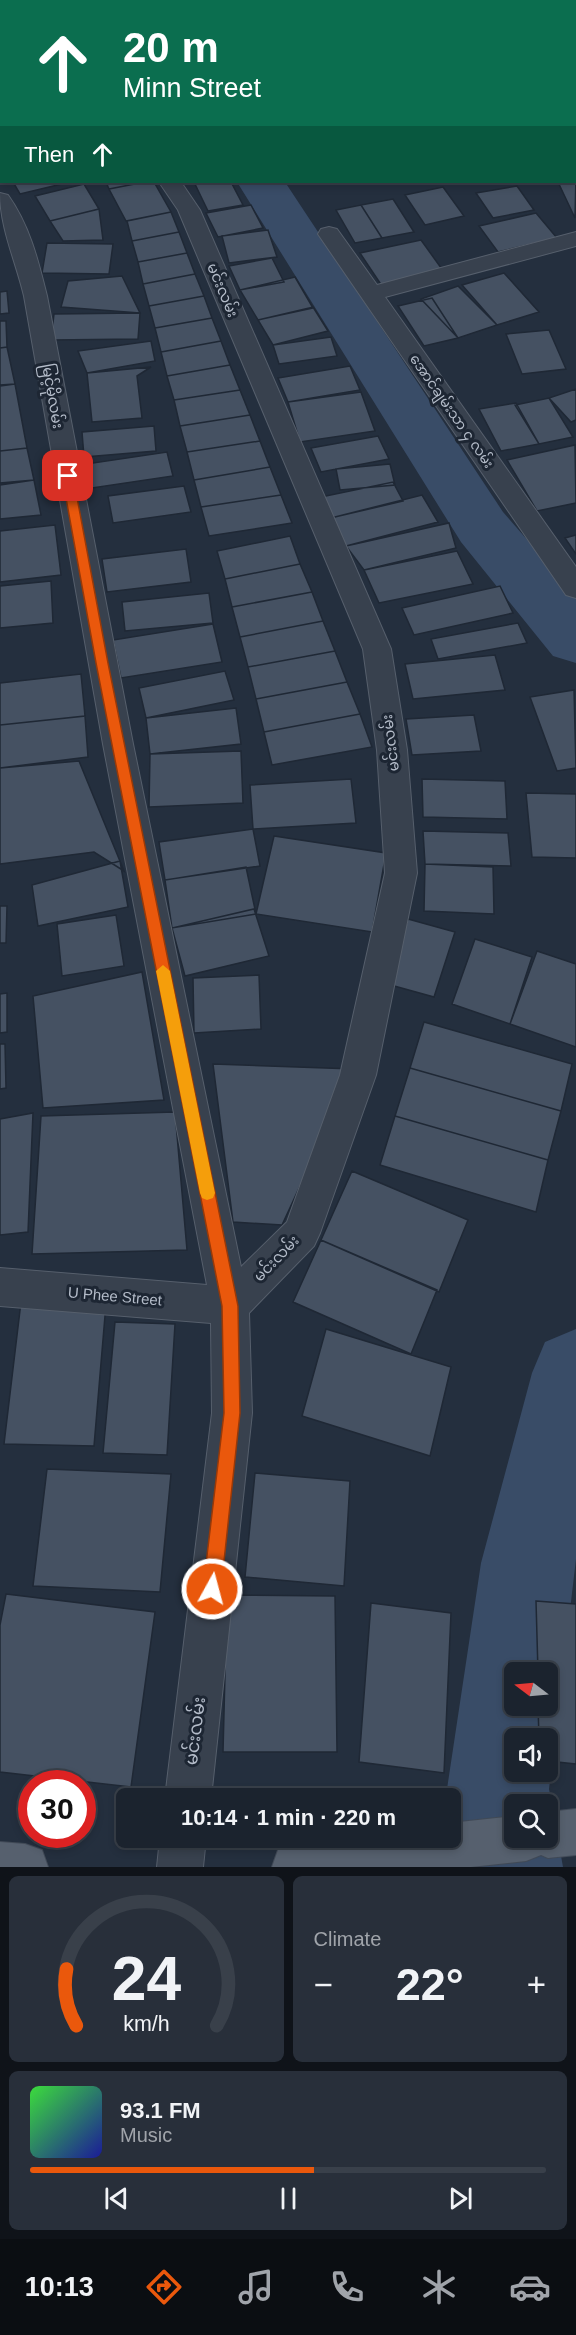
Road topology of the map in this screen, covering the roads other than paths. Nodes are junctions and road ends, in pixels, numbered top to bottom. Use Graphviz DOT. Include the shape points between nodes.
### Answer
graph roads {
  1 [pos="171,183"];
  2 [pos="0,200"];
  3 [pos="329,234"];
  4 [pos="576,239"];
  5 [pos="371,294"];
  6 [pos="576,588"];
  7 [pos="0,1287"];
  8 [pos="230,1306"];
  9 [pos="228,1450"];
  10 [pos="189,1788"];
  11 [pos="504,1840"];
  12 [pos="182,1848"];
  13 [pos="180,1867"];
  14 [pos="296,1867"];
  1 -- 8 [label="street, မင်းလမ်း" via="189,210 377,649 392,750 401,873 358,1075 301,1233"];
  2 -- 8 [label="street, မြင့်မိုလမ်း" via="10,208 21,237 43,336 104,674"];
  3 -- 5 [label="street, အောင်ချမ်းသာ ၄ လမ်း"];
  4 -- 5 [label="street"];
  5 -- 6 [label="street, အောင်ချမ်းသာ ၄ လမ်း"];
  7 -- 8 [label="street, U Phee Street"];
  8 -- 9 [label="street, မြင့်မိုလမ်း" via="232,1413"];
  9 -- 10 [label="street, မင်းလမ်း"];
  11 -- 14 [label="main road" via="325,1856"];
  12 -- 13 [label="street"];
}
